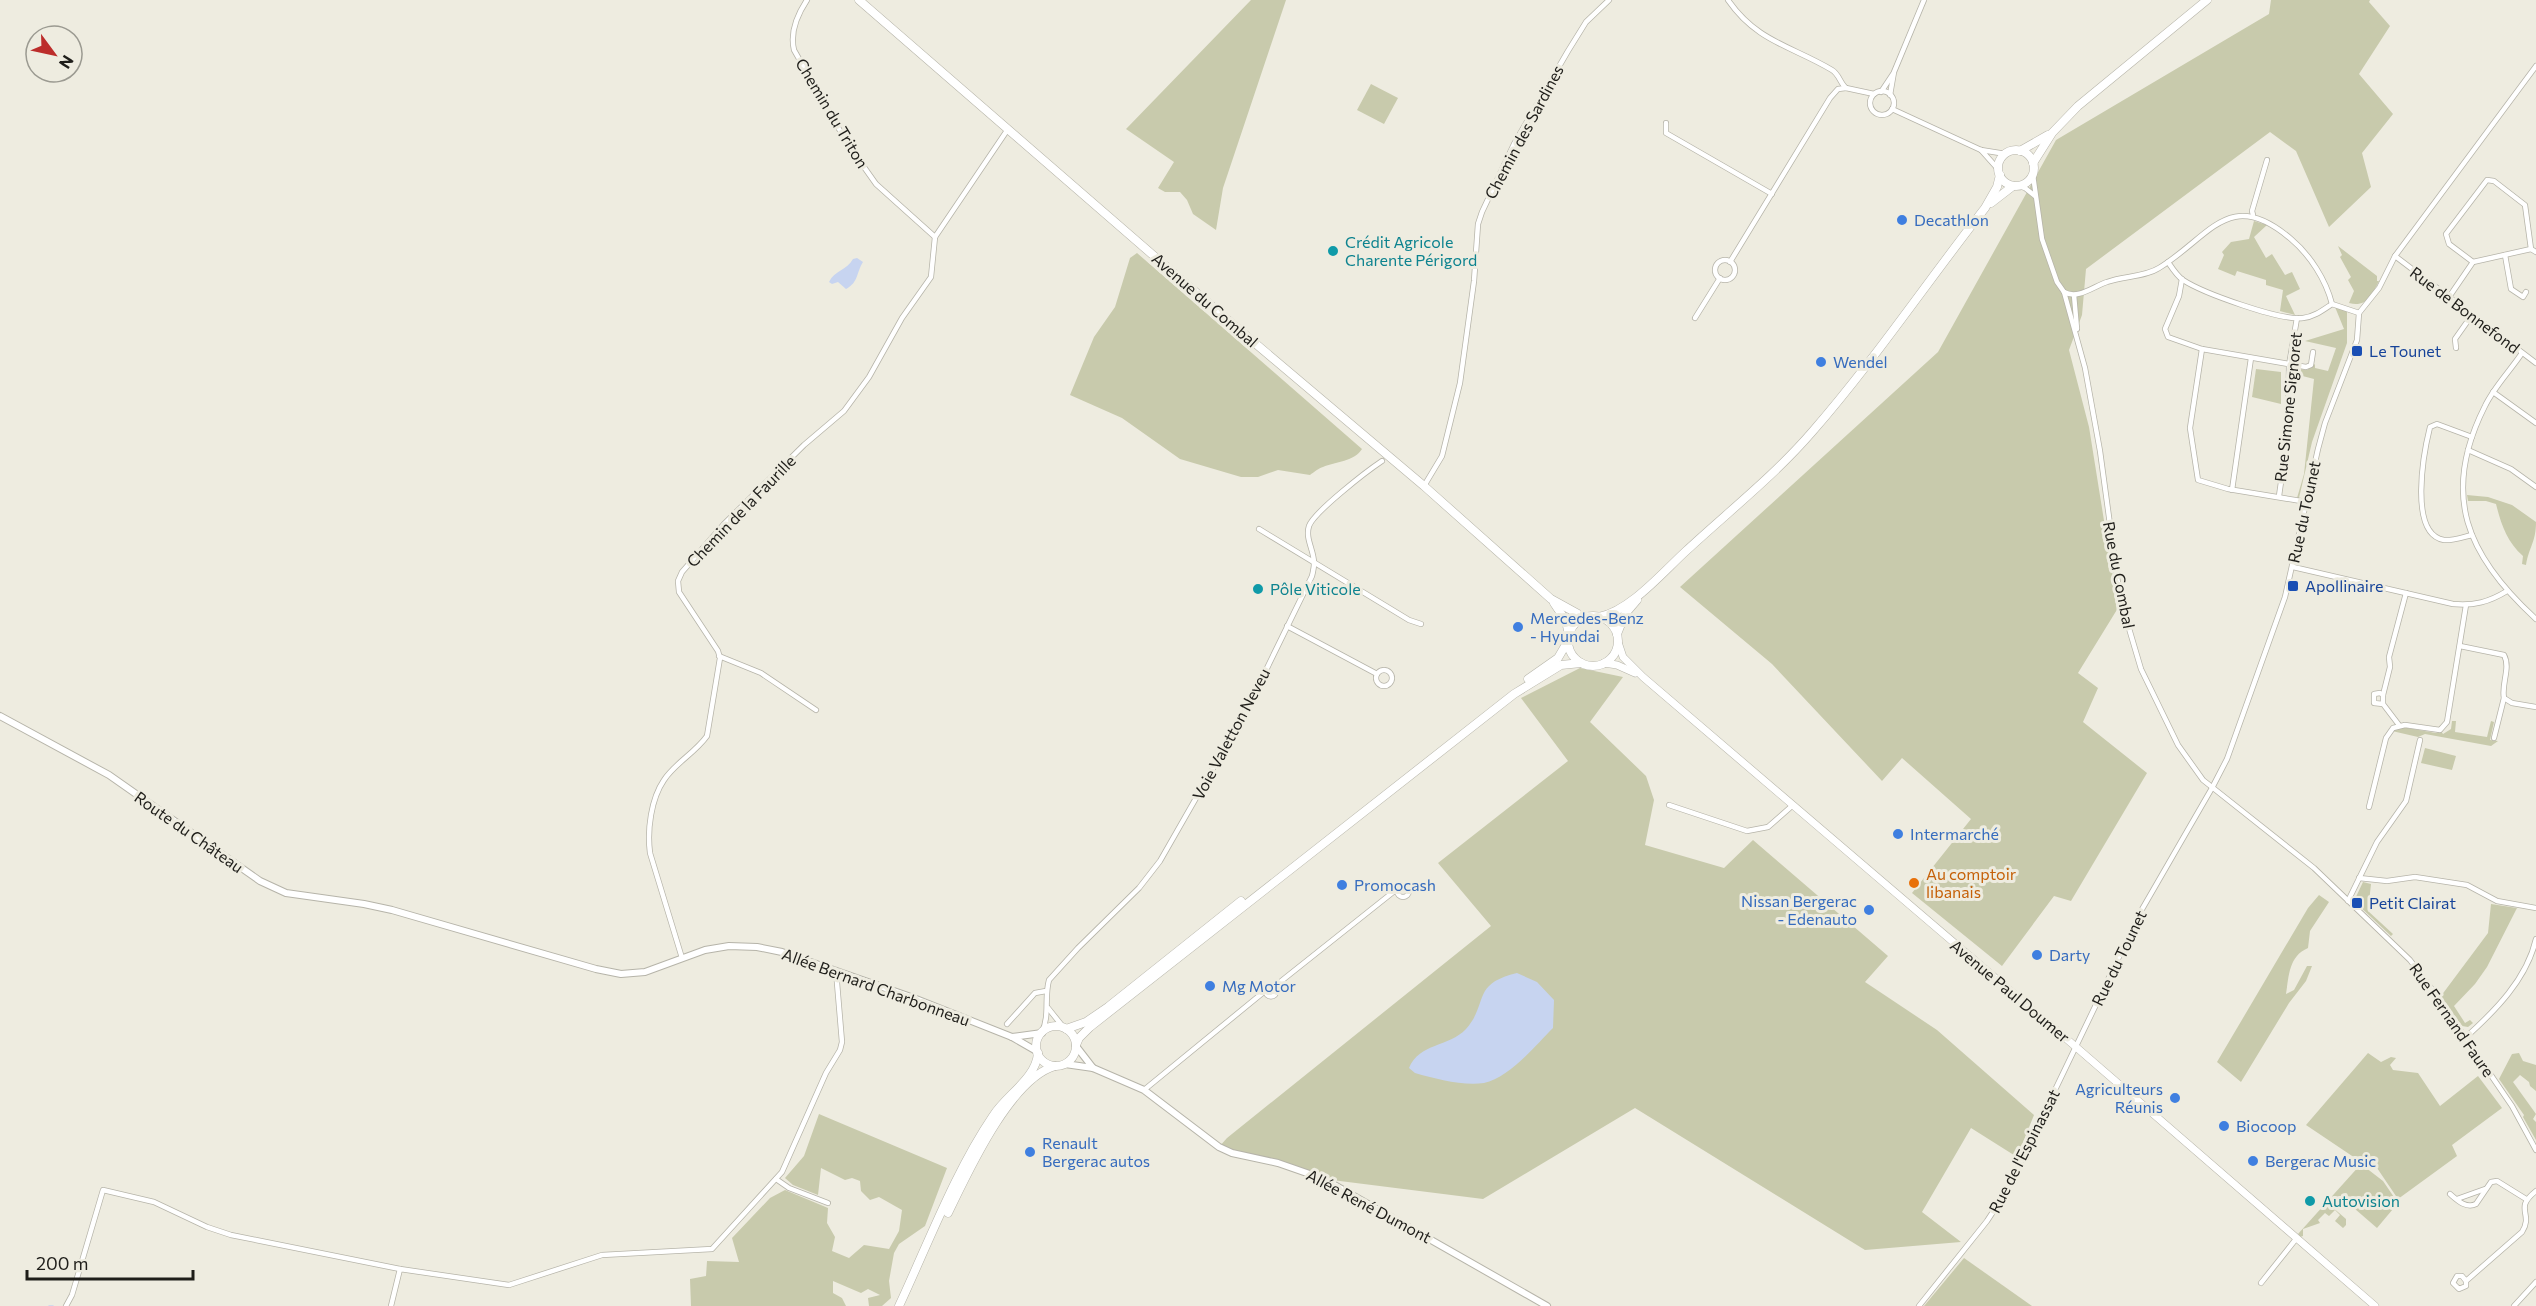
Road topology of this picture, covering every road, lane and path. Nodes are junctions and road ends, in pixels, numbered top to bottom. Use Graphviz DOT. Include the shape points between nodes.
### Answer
graph roads {
  1 [pos="807,0"];
  2 [pos="859,0"];
  3 [pos="1609,0"];
  4 [pos="1728,0"];
  5 [pos="1924,0"];
  6 [pos="2207,0"];
  7 [pos="2536,66"];
  8 [pos="1894,72"];
  9 [pos="1846,88"];
  10 [pos="1858,92"];
  11 [pos="1881,92"];
  12 [pos="1874,94"];
  13 [pos="1890,95"];
  14 [pos="1869,104"];
  15 [pos="1892,109"];
  16 [pos="1666,123"];
  17 [pos="1008,129"];
  18 [pos="2052,132"];
  19 [pos="1981,150"];
  20 [pos="2020,151"];
  21 [pos="2006,153"];
  22 [pos="2267,160"];
  23 [pos="2033,163"];
  24 [pos="1999,172"];
  25 [pos="2032,175"];
  26 [pos="2016,186"];
  27 [pos="1772,194"];
  28 [pos="2035,196"];
  29 [pos="1985,207"];
  30 [pos="2253,215"];
  31 [pos="934,237"];
  32 [pos="2534,250"];
  33 [pos="2505,255"];
  34 [pos="2395,256"];
  35 [pos="1730,262"];
  36 [pos="2168,262"];
  37 [pos="2473,262"];
  38 [pos="1720,279"];
  39 [pos="2182,279"];
  40 [pos="2064,291"];
  41 [pos="2526,292"];
  42 [pos="2074,295"];
  43 [pos="2449,297"];
  44 [pos="2332,304"];
  45 [pos="2359,314"];
  46 [pos="2472,315"];
  47 [pos="1695,318"];
  48 [pos="2297,318"];
  49 [pos="2079,341"];
  50 [pos="2456,348"];
  51 [pos="2202,349"];
  52 [pos="2313,352"];
  53 [pos="2522,353"];
  54 [pos="2251,358"];
  55 [pos="2536,363"];
  56 [pos="2289,365"];
  57 [pos="2493,392"];
  58 [pos="2536,423"];
  59 [pos="2472,437"];
  60 [pos="2468,450"];
  61 [pos="1382,461"];
  62 [pos="1424,486"];
  63 [pos="2536,487"];
  64 [pos="2232,490"];
  65 [pos="2279,496"];
  66 [pos="2307,502"];
  67 [pos="1259,529"];
  68 [pos="2472,535"];
  69 [pos="1314,562"];
  70 [pos="2293,567"];
  71 [pos="1646,588"];
  72 [pos="2507,591"];
  73 [pos="2406,593"];
  74 [pos="1551,599"];
  75 [pos="2466,605"];
  76 [pos="2536,607"];
  77 [pos="2531,614"];
  78 [pos="1588,617"];
  79 [pos="1599,617"];
  80 [pos="2536,619"];
  81 [pos="1421,624"];
  82 [pos="1287,626"];
  83 [pos="1569,638"];
  84 [pos="1618,638"];
  85 [pos="2460,646"];
  86 [pos="719,656"];
  87 [pos="1581,663"];
  88 [pos="1604,663"];
  89 [pos="1377,674"];
  90 [pos="1643,677"];
  91 [pos="2383,694"];
  92 [pos="2504,698"];
  93 [pos="2383,704"];
  94 [pos="2536,707"];
  95 [pos="816,710"];
  96 [pos="0,716"];
  97 [pos="2399,725"];
  98 [pos="2493,738"];
  99 [pos="2420,740"];
  100 [pos="2212,788"];
  101 [pos="1669,805"];
  102 [pos="1793,805"];
  103 [pos="2369,807"];
  104 [pos="2359,878"];
  105 [pos="1398,889"];
  106 [pos="2348,901"];
  107 [pos="2536,908"];
  108 [pos="392,910"];
  109 [pos="2536,939"];
  110 [pos="682,958"];
  111 [pos="836,971"];
  112 [pos="1046,991"];
  113 [pos="1048,1008"];
  114 [pos="1007,1024"];
  115 [pos="1065,1029"];
  116 [pos="1042,1033"];
  117 [pos="1012,1037"];
  118 [pos="2465,1038"];
  119 [pos="1076,1045"];
  120 [pos="2076,1047"];
  121 [pos="1038,1053"];
  122 [pos="1065,1064"];
  123 [pos="1055,1066"];
  124 [pos="1093,1068"];
  125 [pos="1144,1090"];
  126 [pos="2536,1150"];
  127 [pos="776,1179"];
  128 [pos="2485,1189"];
  129 [pos="2536,1191"];
  130 [pos="2450,1194"];
  131 [pos="2457,1199"];
  132 [pos="2526,1199"];
  133 [pos="828,1203"];
  134 [pos="2296,1239"];
  135 [pos="400,1269"];
  136 [pos="2466,1281"];
  137 [pos="2261,1282"];
  138 [pos="2536,1282"];
  139 [pos="66,1306"];
  140 [pos="391,1306"];
  141 [pos="899,1306"];
  142 [pos="903,1306"];
  143 [pos="1546,1306"];
  144 [pos="1919,1306"];
  145 [pos="2375,1306"];
  146 [pos="2514,1306"];
  1 -- 31 [label="street, Chemin du Triton" via="796,23 794,50 847,144 876,184"];
  2 -- 17 [label="main road, Avenue du Combal"];
  3 -- 62 [label="street, Chemin des Sardines" via="1586,22 1574,41 1514,144 1482,212 1460,383 1442,456"];
  4 -- 9 [label="street" via="1755,31 1834,71"];
  5 -- 8 [label="street"];
  6 -- 18 [label="main road"];
  7 -- 34 [label="street"];
  8 -- 11 [label="street"];
  8 -- 13 [label="street"];
  9 -- 10 [label="street"];
  9 -- 27 [label="street" via="1838,89 1830,98"];
  10 -- 12 [label="street"];
  10 -- 14 [label="street"];
  11 -- 12 [label="street"];
  11 -- 13 [label="street"];
  12 -- 14 [label="street"];
  13 -- 15 [label="street"];
  14 -- 15 [label="street" via="1879,115"];
  15 -- 19 [label="street"];
  16 -- 27 [label="street" via="1666,133"];
  17 -- 31 [label="street"];
  17 -- 62 [label="main road, Avenue du Combal"];
  18 -- 20 [label="main road"];
  18 -- 23 [label="main road"];
  19 -- 21 [label="street"];
  19 -- 24 [label="street"];
  20 -- 21 [label="main road"];
  20 -- 23 [label="main road"];
  21 -- 24 [label="main road" via="1999,163"];
  22 -- 30 [label="street"];
  23 -- 25 [label="main road"];
  24 -- 26 [label="main road" via="2005,182"];
  24 -- 29 [label="main road" via="1997,188"];
  25 -- 26 [label="main road"];
  25 -- 28 [label="street, Rue du Combal"];
  26 -- 28 [label="street"];
  26 -- 29 [label="main road"];
  27 -- 35 [label="street"];
  28 -- 40 [label="street, Rue du Combal" via="2042,239"];
  29 -- 71 [label="main road" via="1812,432 1769,477"];
  30 -- 36 [label="street" via="2220,222"];
  30 -- 44 [label="street" via="2280,229 2297,244 2312,262"];
  31 -- 86 [label="street, Chemin de la Faurille" via="931,277 844,411 724,524 682,572 679,592"];
  32 -- 33 [label="street"];
  32 -- 37 [label="street" via="2525,206 2494,181 2487,180 2446,234 2450,244"];
  33 -- 37 [label="street"];
  33 -- 41 [label="street" via="2511,289 2523,297"];
  34 -- 43 [label="street, Rue de Bonnefond"];
  34 -- 45 [label="street" via="2379,288"];
  35 -- 38 [label="street" via="1718,264 1716,272"];
  35 -- 38 [label="street" via="1735,268 1733,276"];
  36 -- 39 [label="street"];
  36 -- 42 [label="street" via="2157,270 2106,282"];
  37 -- 43 [label="street"];
  38 -- 47 [label="street"];
  39 -- 48 [label="street" via="2242,304"];
  39 -- 51 [label="street" via="2166,334"];
  40 -- 42 [label="street"];
  40 -- 49 [label="street, Rue du Combal"];
  42 -- 49 [label="street, Rue du Combal"];
  43 -- 46 [label="street, Rue de Bonnefond"];
  44 -- 45 [label="street"];
  44 -- 48 [label="street" via="2318,314"];
  45 -- 66 [label="street, Rue du Tounet" via="2357,340 2325,423"];
  46 -- 50 [label="street" via="2455,339"];
  46 -- 53 [label="street, Rue de Bonnefond"];
  48 -- 56 [label="street, Rue Simone Signoret"];
  49 -- 100 [label="street, Rue du Combal" via="2128,630 2149,687 2178,745"];
  51 -- 54 [label="street"];
  51 -- 64 [label="street" via="2190,429 2196,476 2200,482"];
  52 -- 56 [label="street" via="2309,367"];
  53 -- 55 [label="street, Rue de Bonnefond"];
  53 -- 57 [label="street"];
  54 -- 56 [label="street"];
  54 -- 64 [label="street"];
  56 -- 65 [label="street, Rue Simone Signoret" via="2288,433"];
  57 -- 58 [label="street"];
  57 -- 59 [label="street"];
  59 -- 60 [label="street"];
  59 -- 68 [label="street" via="2437,424 2430,427 2421,477 2429,532 2444,540"];
  60 -- 63 [label="street" via="2511,469"];
  60 -- 68 [label="street" via="2462,495"];
  61 -- 69 [label="street, Voie Valetton Neveu" via="1309,525"];
  62 -- 74 [label="main road, Avenue du Combal"];
  64 -- 65 [label="street"];
  65 -- 66 [label="street"];
  66 -- 70 [label="street, Rue du Tounet"];
  67 -- 69 [label="street"];
  68 -- 72 [label="street"];
  69 -- 81 [label="street"];
  69 -- 82 [label="street, Voie Valetton Neveu" via="1312,576"];
  70 -- 73 [label="street"];
  70 -- 100 [label="street, Rue du Tounet" via="2241,722"];
  71 -- 79 [label="main road" via="1620,609"];
  71 -- 84 [label="main road" via="1625,614"];
  72 -- 75 [label="street" via="2491,600"];
  72 -- 77 [label="street"];
  73 -- 75 [label="street"];
  73 -- 91 [label="street"];
  74 -- 78 [label="main road"];
  74 -- 83 [label="main road" via="1566,621"];
  75 -- 85 [label="street"];
  76 -- 77 [label="street"];
  77 -- 80 [label="street"];
  78 -- 79 [label="main road"];
  78 -- 83 [label="main road" via="1576,623"];
  79 -- 84 [label="main road" via="1607,620"];
  82 -- 89 [label="street"];
  82 -- 112 [label="street, Voie Valetton Neveu" via="1197,800 1151,875 1057,970"];
  83 -- 87 [label="main road" via="1572,654"];
  83 -- 115 [label="main road" via="1558,658 1491,706 1108,1007 1086,1022"];
  84 -- 88 [label="main road" via="1614,655"];
  84 -- 90 [label="main road" via="1623,657"];
  85 -- 92 [label="street" via="2504,655"];
  85 -- 97 [label="street" via="2444,728"];
  86 -- 95 [label="street" via="761,673"];
  86 -- 110 [label="street" via="707,736 665,779 656,796 647,836"];
  87 -- 88 [label="main road"];
  87 -- 119 [label="main road" via="1561,665 1514,694 1090,1027"];
  88 -- 90 [label="main road"];
  90 -- 102 [label="main road, Avenue Paul Doumer"];
  91 -- 93 [label="street"];
  91 -- 93 [label="street" via="2376,693 2372,698 2374,703"];
  92 -- 94 [label="street"];
  92 -- 98 [label="street"];
  93 -- 97 [label="street"];
  96 -- 108 [label="street, Route du Château" via="109,775 260,881 286,893"];
  97 -- 103 [label="street" via="2386,738"];
  99 -- 104 [label="street" via="2406,801 2377,842"];
  100 -- 106 [label="street, Rue Fernand Faure" via="2292,849"];
  100 -- 120 [label="street, Rue du Tounet" via="2141,911"];
  101 -- 102 [label="street" via="1747,831 1768,827"];
  102 -- 120 [label="main road, Avenue Paul Doumer"];
  104 -- 106 [label="street"];
  104 -- 107 [label="street" via="2387,881 2415,877 2467,885 2497,901"];
  105 -- 125 [label="street" via="1275,986 1276,994 1265,991"];
  106 -- 118 [label="street, Rue Fernand Faure" via="2410,960"];
  108 -- 110 [label="street, Allée Bernard Charbonneau" via="621,974 645,972"];
  109 -- 118 [label="street" via="2514,986"];
  110 -- 111 [label="street, Allée Bernard Charbonneau" via="729,946 757,947"];
  111 -- 117 [label="street, Allée Bernard Charbonneau"];
  111 -- 127 [label="street" via="840,1050 826,1073 789,1161"];
  112 -- 113 [label="street"];
  112 -- 114 [label="street, Voie Valetton Neveu" via="1035,993"];
  113 -- 115 [label="street"];
  113 -- 116 [label="street"];
  115 -- 116 [label="main road" via="1052,1027"];
  115 -- 119 [label="main road"];
  116 -- 117 [label="street"];
  116 -- 121 [label="main road" via="1037,1042"];
  117 -- 121 [label="street, Allée Bernard Charbonneau"];
  118 -- 126 [label="street, Rue Fernand Faure" via="2512,1106"];
  119 -- 122 [label="main road"];
  119 -- 124 [label="street, Allée René Dumont"];
  120 -- 134 [label="main road, Avenue Paul Doumer"];
  120 -- 144 [label="street, Rue de l'Espinassat" via="2006,1192"];
  121 -- 123 [label="main road"];
  121 -- 141 [label="main road" via="1029,1075 994,1113 976,1142"];
  122 -- 123 [label="main road"];
  122 -- 124 [label="street, Allée René Dumont"];
  123 -- 142 [label="main road" via="1042,1071 1022,1090 982,1144"];
  124 -- 125 [label="street, Allée René Dumont"];
  125 -- 143 [label="street, Allée René Dumont" via="1219,1147 1324,1179"];
  127 -- 133 [label="street"];
  127 -- 135 [label="street" via="712,1249 602,1255 509,1285"];
  128 -- 131 [label="street"];
  128 -- 131 [label="street" via="2472,1206"];
  128 -- 132 [label="street" via="2497,1181"];
  129 -- 132 [label="street"];
  130 -- 131 [label="street"];
  132 -- 136 [label="street" via="2527,1222 2522,1232"];
  134 -- 137 [label="street"];
  134 -- 145 [label="main road, Avenue Paul Doumer"];
  135 -- 139 [label="street" via="231,1235 154,1202 103,1190"];
  135 -- 140 [label="street"];
  138 -- 146 [label="street"];
}
